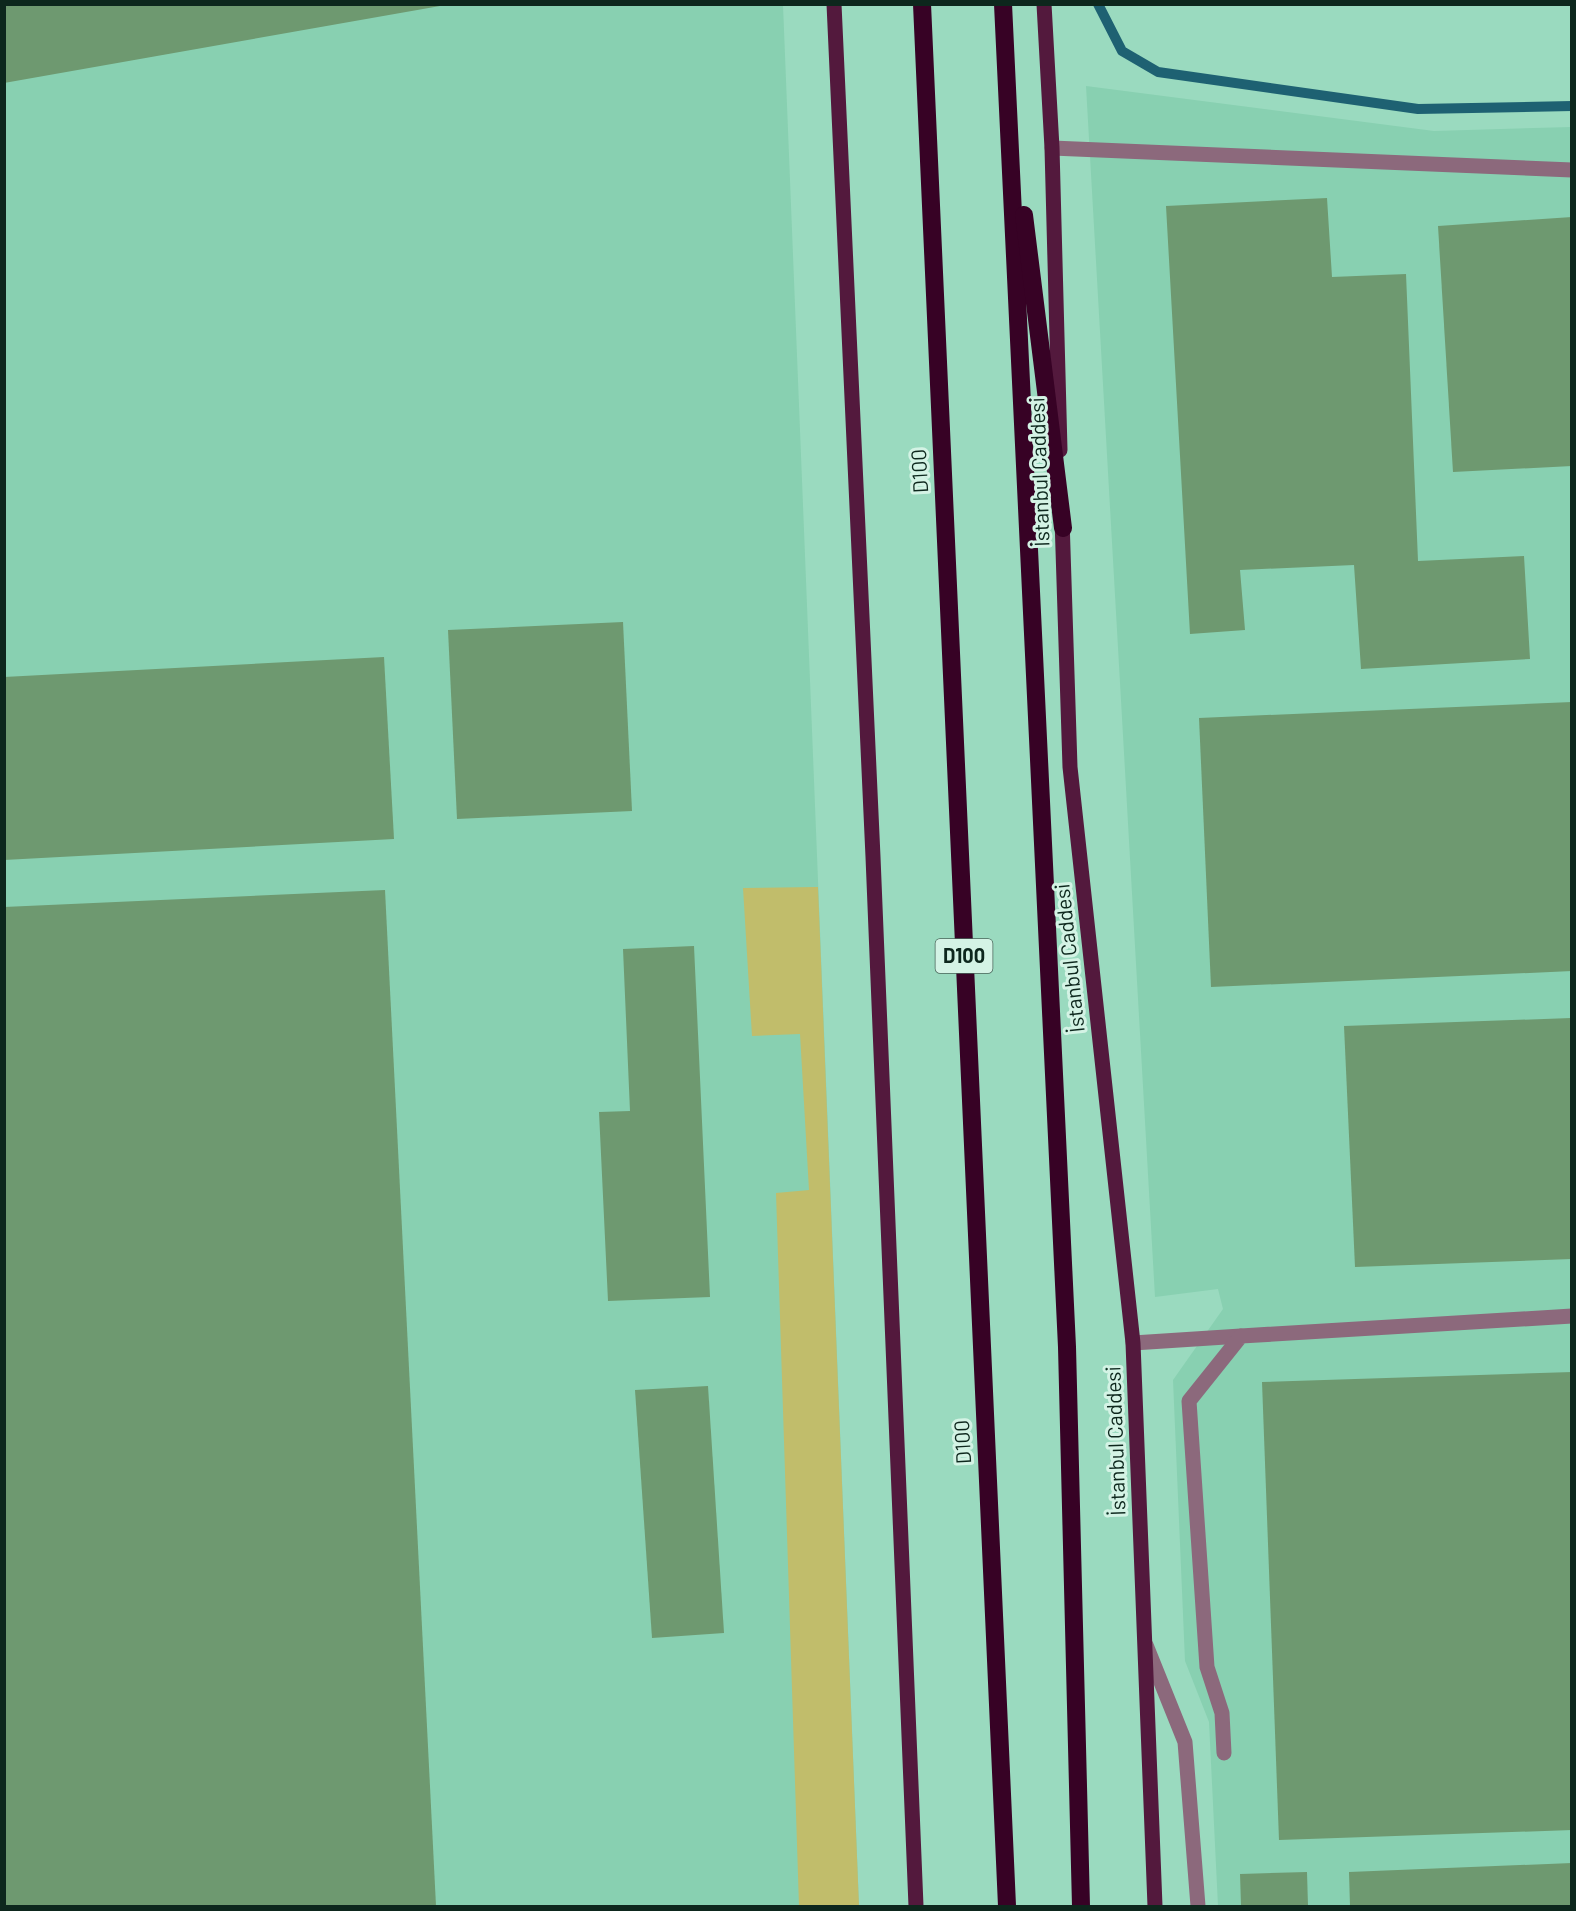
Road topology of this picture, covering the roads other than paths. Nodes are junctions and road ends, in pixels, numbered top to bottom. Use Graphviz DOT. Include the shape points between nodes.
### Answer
graph roads {
  1 [pos="834,4"];
  2 [pos="922,4"];
  3 [pos="1003,4"];
  4 [pos="1044,4"];
  5 [pos="1006,71"];
  6 [pos="1052,148"];
  7 [pos="1572,170"];
  8 [pos="1063,528"];
  9 [pos="1572,1316"];
  10 [pos="1241,1336"];
  11 [pos="1133,1343"];
  12 [pos="1146,1643"];
  13 [pos="1224,1753"];
  14 [pos="916,1906"];
  15 [pos="1006,1906"];
  16 [pos="1081,1906"];
  17 [pos="1155,1906"];
  18 [pos="1198,1906"];
  1 -- 14 [label="main road"];
  2 -- 15 [label="highway, D100 / D100"];
  3 -- 5 [label="highway"];
  4 -- 6 [label="main road, İstanbul Caddesi"];
  5 -- 8 [label="highway"];
  5 -- 16 [label="highway" via="1067,1347"];
  6 -- 7 [label="lane"];
  6 -- 8 [label="main road, İstanbul Caddesi"];
  8 -- 11 [label="main road, İstanbul Caddesi" via="1070,767"];
  9 -- 10 [label="lane"];
  10 -- 11 [label="lane"];
  10 -- 13 [label="lane" via="1189,1401 1207,1667 1222,1713"];
  11 -- 12 [label="main road, İstanbul Caddesi"];
  12 -- 17 [label="main road, İstanbul Caddesi"];
  12 -- 18 [label="lane" via="1185,1742"];
}
